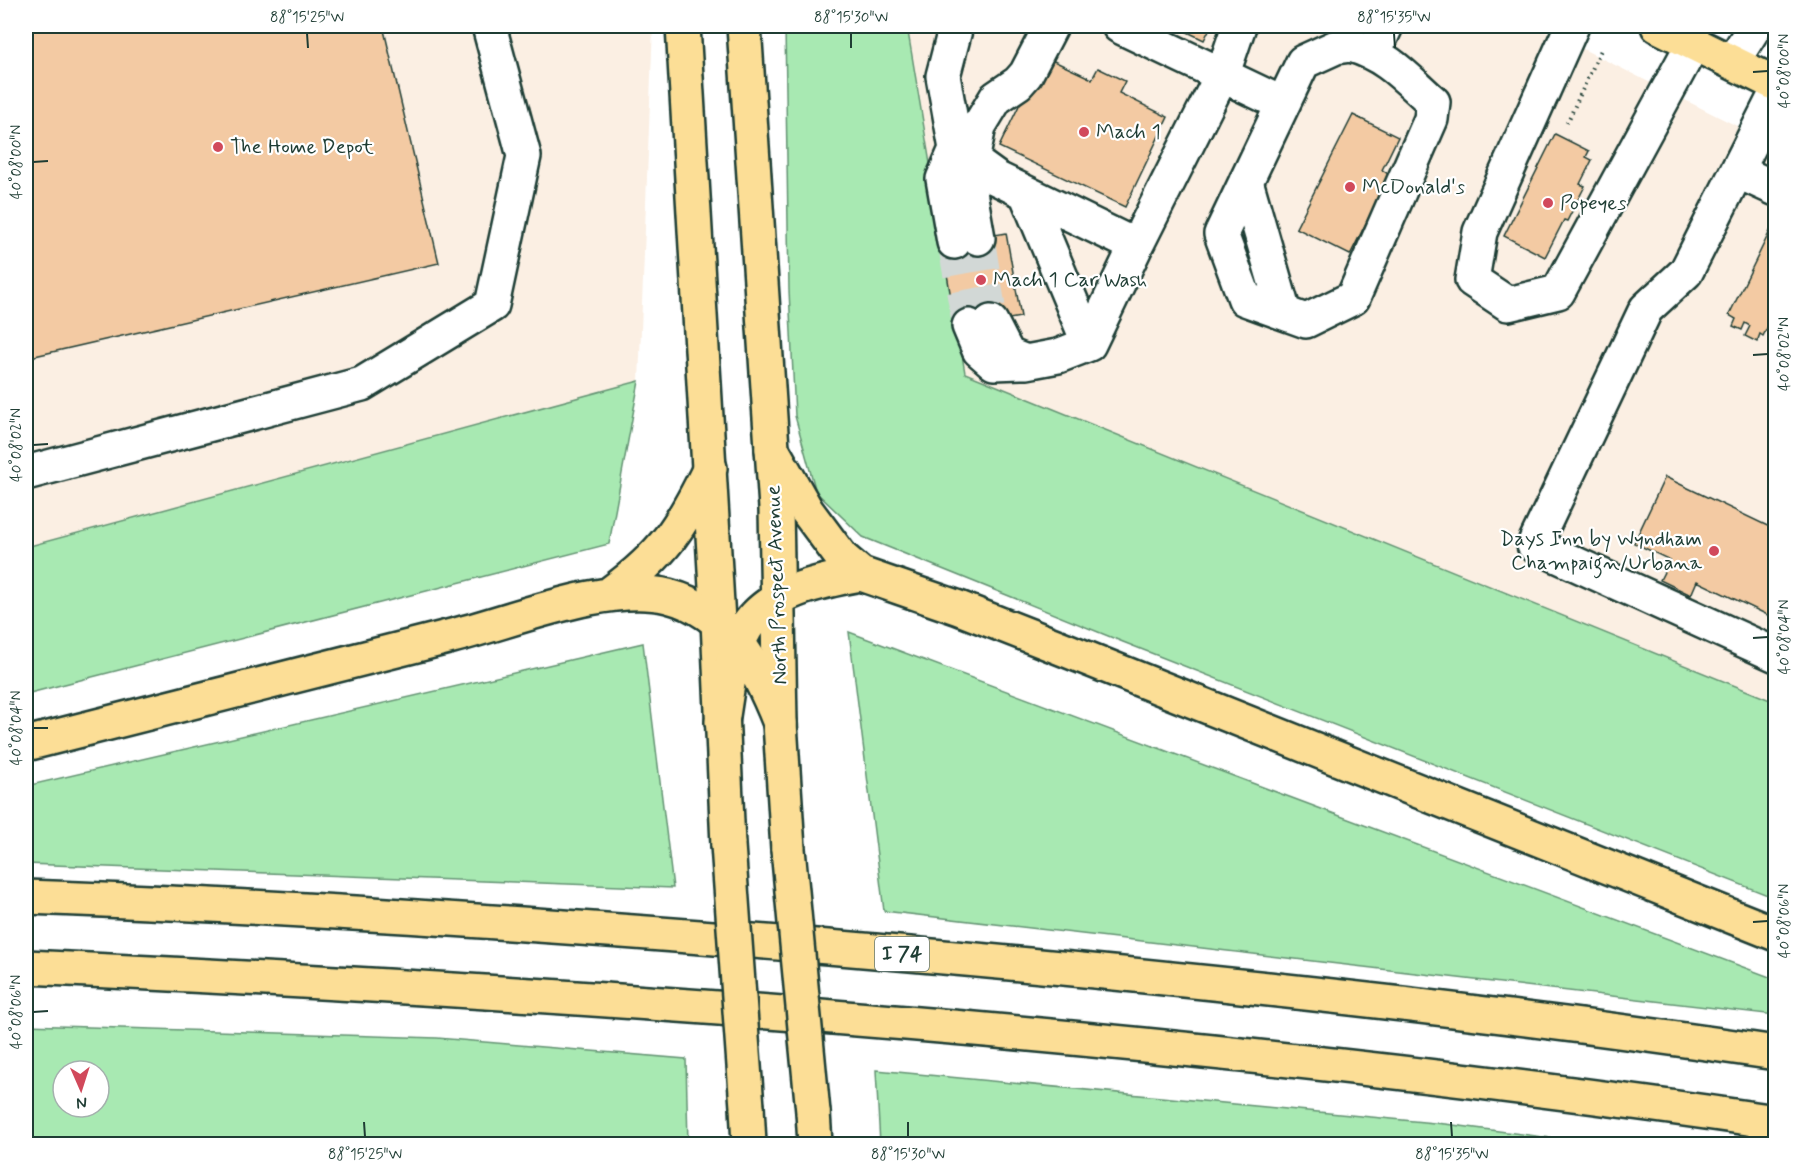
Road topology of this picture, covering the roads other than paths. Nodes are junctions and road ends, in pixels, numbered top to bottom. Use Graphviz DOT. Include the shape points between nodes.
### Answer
graph roads {
  1 [pos="489,26"];
  2 [pos="683,26"];
  3 [pos="744,26"];
  4 [pos="1051,26"];
  5 [pos="1119,26"];
  6 [pos="1239,26"];
  7 [pos="1572,26"];
  8 [pos="1658,26"];
  9 [pos="1755,26"];
  10 [pos="947,30"];
  11 [pos="1380,39"];
  12 [pos="1694,42"];
  13 [pos="1733,61"];
  14 [pos="1223,73"];
  15 [pos="1776,84"];
  16 [pos="1776,94"];
  17 [pos="1283,104"];
  18 [pos="964,155"];
  19 [pos="1737,171"];
  20 [pos="1776,189"];
  21 [pos="1026,193"];
  22 [pos="966,240"];
  23 [pos="1136,246"];
  24 [pos="980,324"];
  25 [pos="1089,344"];
  26 [pos="772,449"];
  27 [pos="710,468"];
  28 [pos="26,473"];
  29 [pos="861,574"];
  30 [pos="612,592"];
  31 [pos="778,600"];
  32 [pos="729,632"];
  33 [pos="1776,655"];
  34 [pos="780,723"];
  35 [pos="26,744"];
  36 [pos="26,897"];
  37 [pos="1776,934"];
  38 [pos="26,968"];
  39 [pos="1776,1053"];
  40 [pos="1776,1122"];
  41 [pos="749,1144"];
  42 [pos="815,1144"];
  1 -- 28 [label="lane" via="524,156 492,305 362,384"];
  2 -- 27 [label="main road"];
  3 -- 26 [label="main road, North Prospect Avenue"];
  4 -- 18 [label="lane" via="1026,74 996,98"];
  5 -- 14 [label="lane"];
  6 -- 14 [label="lane"];
  7 -- 12 [label="lane" via="1480,232 1472,280 1508,304 1558,292"];
  8 -- 12 [label="main road"];
  9 -- 13 [label="lane"];
  10 -- 18 [label="lane" via="943,76"];
  11 -- 17 [label="lane" via="1336,47 1303,62"];
  11 -- 17 [label="lane" via="1397,69 1432,102 1431,119 1353,298 1306,321 1245,298 1221,234"];
  12 -- 13 [label="main road"];
  13 -- 15 [label="main road"];
  14 -- 17 [label="lane"];
  14 -- 23 [label="lane"];
  16 -- 19 [label="lane"];
  18 -- 21 [label="lane"];
  18 -- 22 [label="lane"];
  19 -- 20 [label="lane"];
  19 -- 33 [label="lane" via="1686,272 1646,309 1534,545"];
  21 -- 23 [label="lane"];
  21 -- 25 [label="lane"];
  23 -- 25 [label="lane"];
  24 -- 25 [label="lane" via="1008,355 1026,362 1058,356"];
  26 -- 29 [label="main road" via="807,511 842,558"];
  26 -- 31 [label="main road, North Prospect Avenue"];
  27 -- 30 [label="main road" via="667,545"];
  27 -- 32 [label="main road"];
  29 -- 31 [label="main road" via="812,585"];
  29 -- 37 [label="main road" via="1051,644"];
  30 -- 32 [label="main road" via="669,596 694,607"];
  30 -- 35 [label="main road"];
  31 -- 32 [label="main road" via="763,609 747,628"];
  31 -- 34 [label="main road, North Prospect Avenue"];
  32 -- 34 [label="main road" via="767,690"];
  32 -- 41 [label="main road, bridge" via="729,680 723,722"];
  34 -- 42 [label="main road, North Prospect Avenue, bridge"];
  36 -- 39 [label="main road, I 74" via="440,917 933,956 1433,1008"];
  38 -- 40 [label="main road" via="337,981 582,997 1102,1041"];
}
